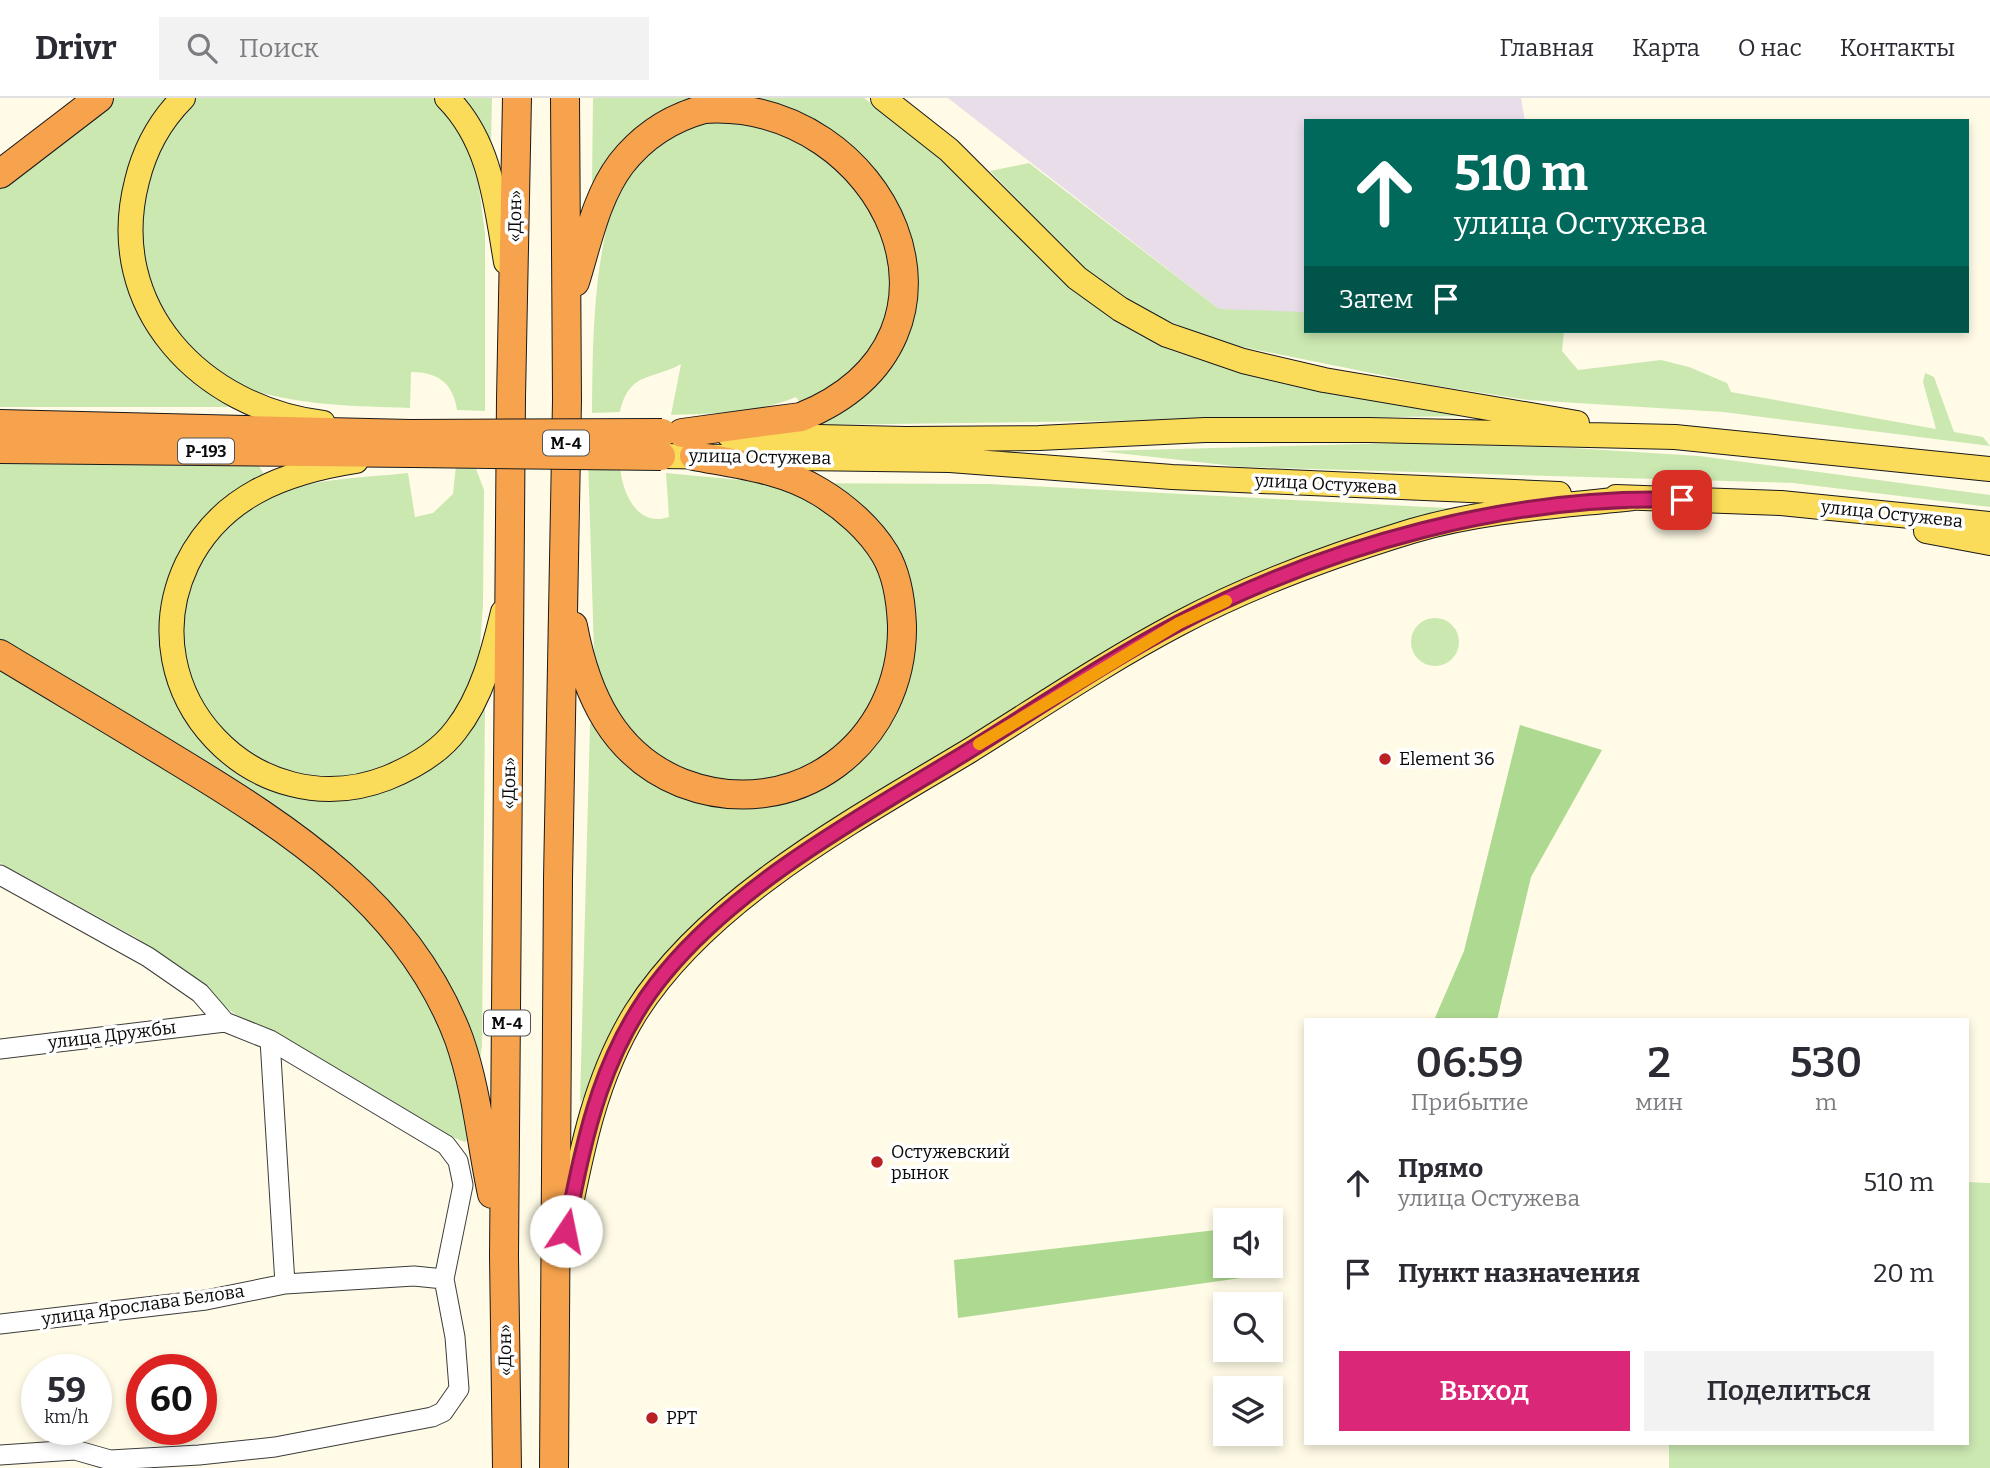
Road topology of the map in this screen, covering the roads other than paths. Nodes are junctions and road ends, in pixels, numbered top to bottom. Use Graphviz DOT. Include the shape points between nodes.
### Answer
graph roads {
  1 [pos="99,98"];
  2 [pos="183,98"];
  3 [pos="447,98"];
  4 [pos="517,98"];
  5 [pos="565,98"];
  6 [pos="883,98"];
  7 [pos="0,174"];
  8 [pos="567,305"];
  9 [pos="513,308"];
  10 [pos="0,424"];
  11 [pos="1675,437"];
  12 [pos="411,443"];
  13 [pos="675,445"];
  14 [pos="0,449"];
  15 [pos="1990,469"];
  16 [pos="1633,498"];
  17 [pos="1781,503"];
  18 [pos="1990,524"];
  19 [pos="1990,543"];
  20 [pos="511,578"];
  21 [pos="565,580"];
  22 [pos="0,654"];
  23 [pos="0,875"];
  24 [pos="225,1022"];
  25 [pos="270,1040"];
  26 [pos="0,1049"];
  27 [pos="504,1256"];
  28 [pos="444,1279"];
  29 [pos="556,1280"];
  30 [pos="285,1284"];
  31 [pos="0,1324"];
  32 [pos="0,1455"];
  33 [pos="110,1464"];
  34 [pos="507,1468"];
  35 [pos="554,1468"];
  1 -- 7 [label="highway"];
  2 -- 12 [label="main road" via="148,144 132,198 135,273 160,330 192,367 251,404 304,421"];
  3 -- 9 [label="main road" via="471,129 485,160"];
  4 -- 9 [label="highway, «Дон» / М-4"];
  5 -- 8 [label="highway, М-4"];
  6 -- 11 [label="main road" via="949,150 1077,278 1167,335 1243,361 1324,380"];
  8 -- 13 [label="highway" via="610,181 635,149 670,122 721,105 749,102 777,107 816,124 867,166 890,203 905,265 900,309 880,357 852,388 801,417"];
  8 -- 21 [label="highway, М-4"];
  9 -- 20 [label="highway, «Дон» / М-4"];
  10 -- 12 [label="highway, Р-193"];
  11 -- 13 [label="main road, улица Остужева" via="1205,430"];
  11 -- 15 [label="main road, улица Остужева"];
  12 -- 13 [label="highway, Р-193, bridge"];
  12 -- 14 [label="highway, Р-193"];
  12 -- 20 [label="main road" via="273,482 230,509 204,537 181,579 170,626 177,674 197,718 242,761 293,785 355,788 395,775 441,747 468,713 495,642"];
  13 -- 16 [label="main road, улица Остужева" via="1172,477"];
  13 -- 21 [label="highway" via="817,490 857,520 885,554 901,611 902,653 876,722 844,758 804,783 774,792 743,796 696,788 660,773 639,761 606,723 575,635"];
  16 -- 17 [label="main road, улица Остужева"];
  16 -- 29 [label="main road" via="1417,530 1238,595 1109,664 769,878 689,946 622,1038 591,1113"];
  17 -- 18 [label="main road, улица Остужева"];
  17 -- 19 [label="main road"];
  20 -- 27 [label="highway, «Дон» / М-4"];
  21 -- 29 [label="highway, М-4"];
  22 -- 27 [label="highway" via="288,831 360,889 397,929 445,1007 466,1059"];
  23 -- 24 [label="street" via="148,957 200,993"];
  24 -- 25 [label="street"];
  24 -- 26 [label="street, улица Дружбы"];
  25 -- 28 [label="street" via="446,1145 458,1161 461,1199"];
  25 -- 30 [label="street"];
  27 -- 34 [label="highway, «Дон» / М-4"];
  28 -- 30 [label="street, улица Ярослава Белова" via="414,1276"];
  28 -- 33 [label="street" via="458,1389 443,1412 399,1426 275,1447"];
  29 -- 35 [label="highway, М-4"];
  30 -- 31 [label="street, улица Ярослава Белова" via="206,1300"];
  32 -- 33 [label="street" via="75,1450"];
}
